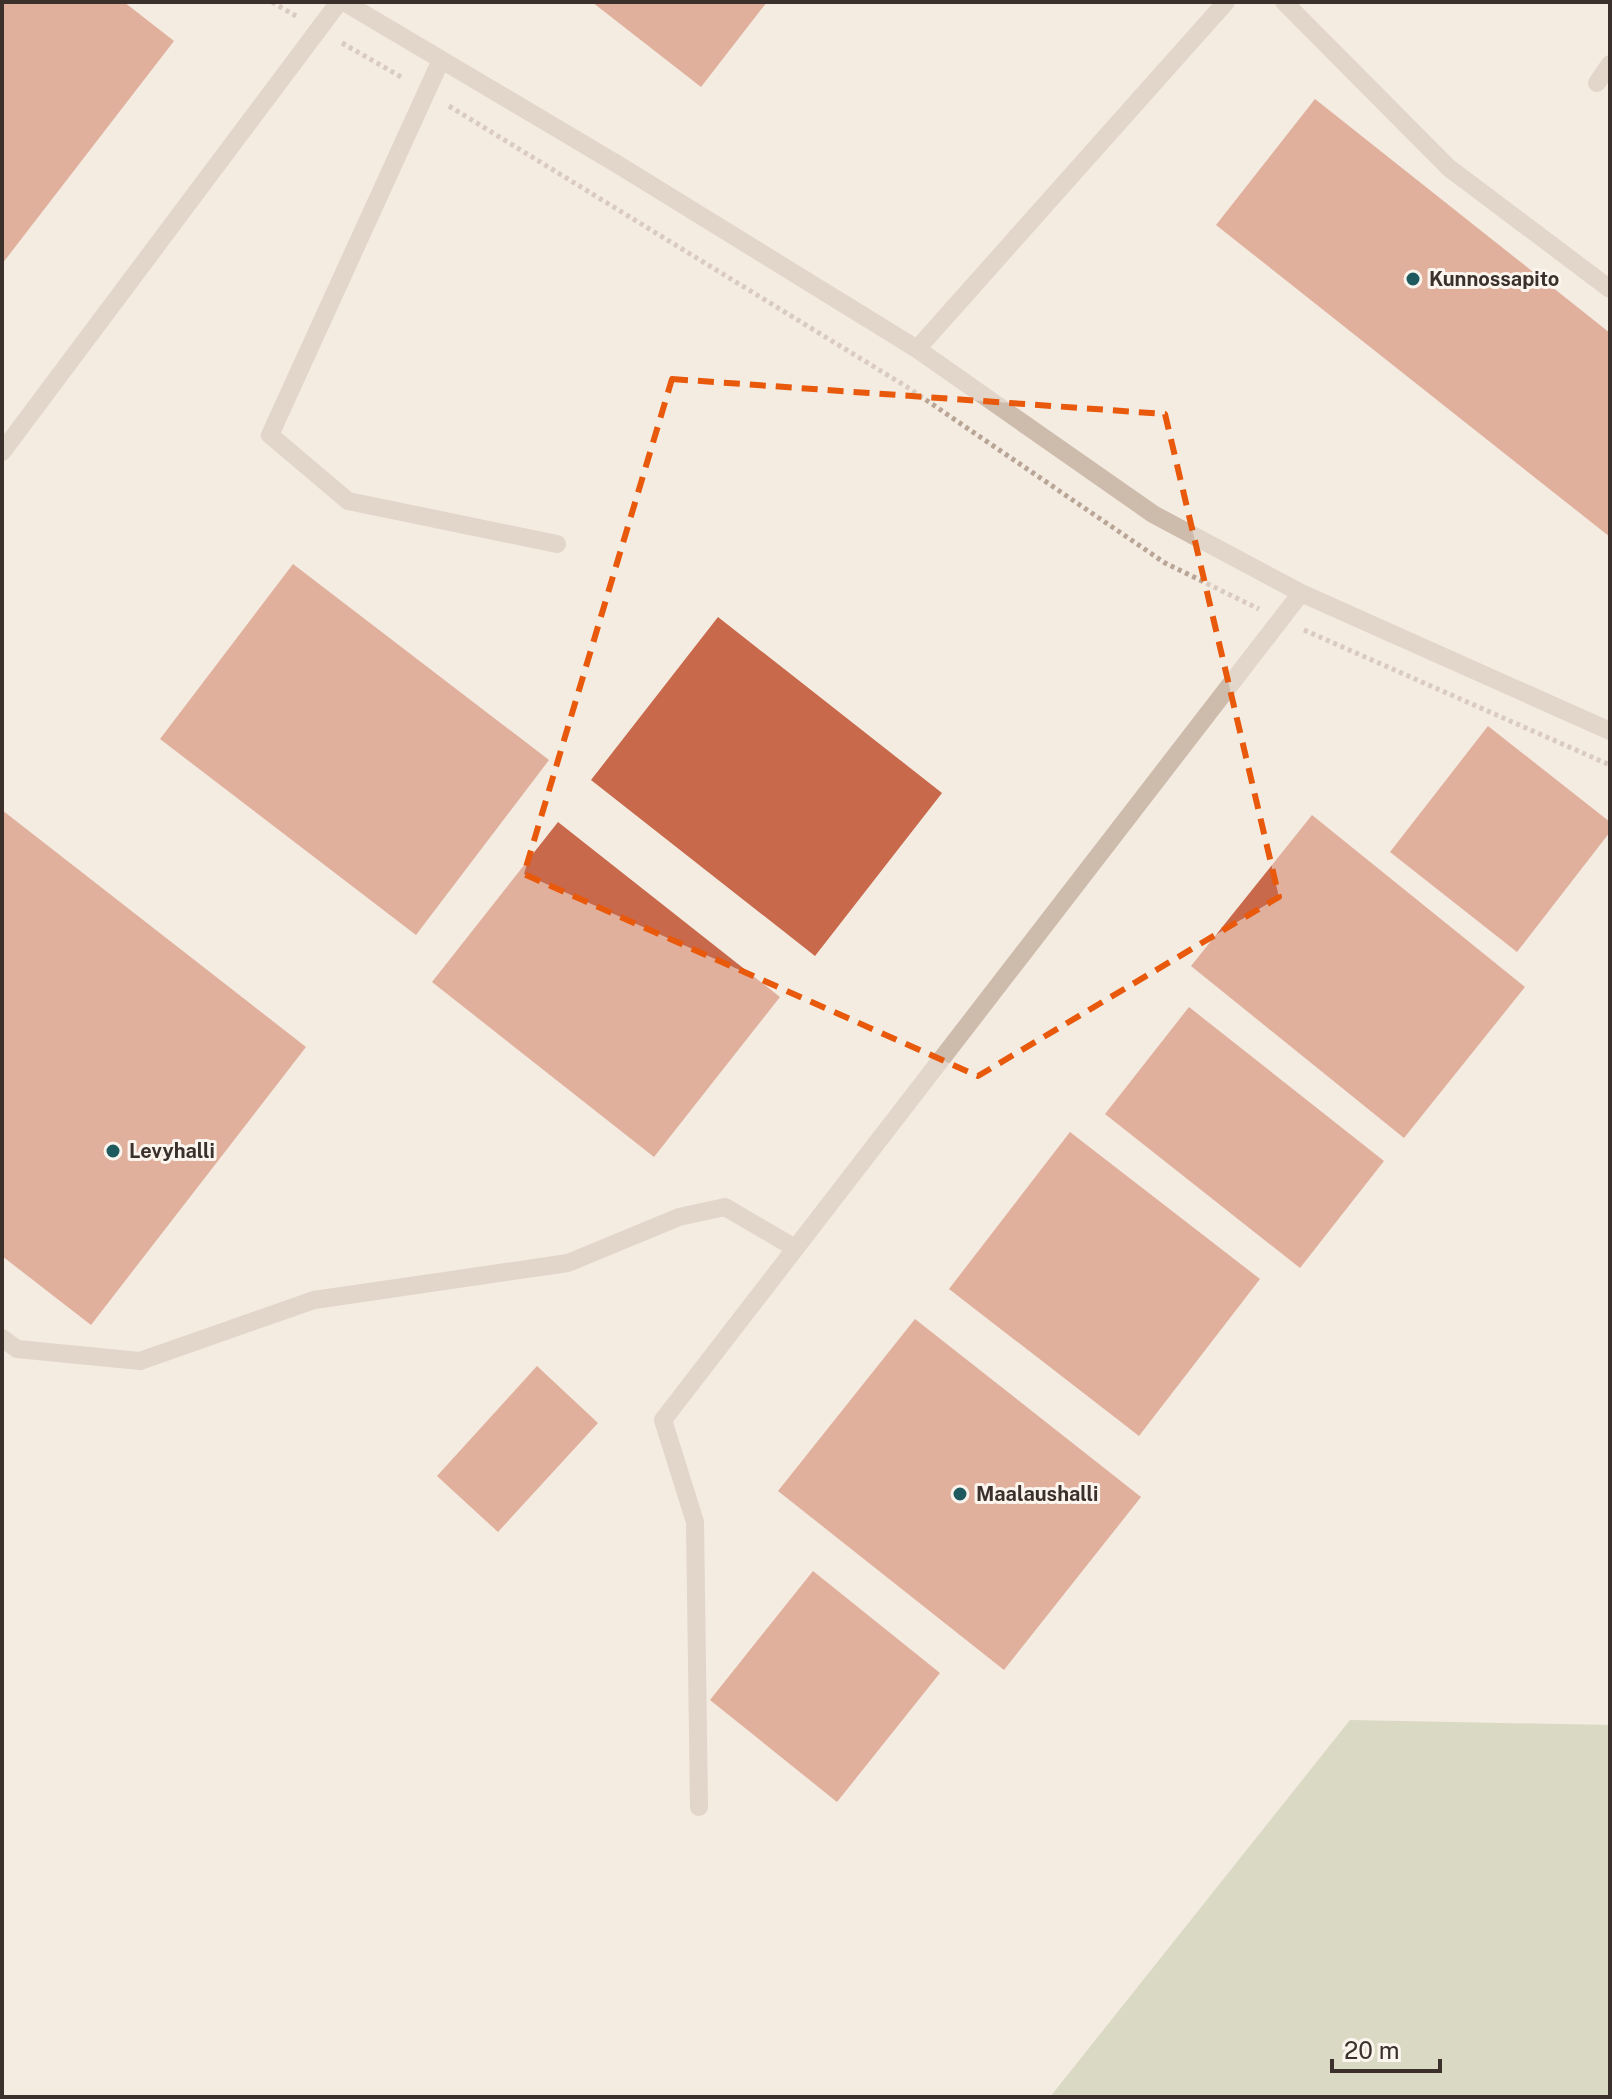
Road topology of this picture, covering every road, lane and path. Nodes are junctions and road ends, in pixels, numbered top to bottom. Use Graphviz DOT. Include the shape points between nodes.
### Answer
graph roads {
  1 [pos="272,2"];
  2 [pos="341,2"];
  3 [pos="1226,2"];
  4 [pos="1284,2"];
  5 [pos="319,29"];
  6 [pos="441,60"];
  7 [pos="1610,64"];
  8 [pos="1597,83"];
  9 [pos="426,92"];
  10 [pos="1610,289"];
  11 [pos="917,349"];
  12 [pos="2,452"];
  13 [pos="557,544"];
  14 [pos="1301,593"];
  15 [pos="1280,619"];
  16 [pos="1610,731"];
  17 [pos="1610,765"];
  18 [pos="795,1248"];
  19 [pos="2,1338"];
  20 [pos="699,1807"];
  1 -- 5 [label="path"];
  2 -- 5 [label="lane"];
  2 -- 6 [label="lane"];
  3 -- 11 [label="lane"];
  4 -- 10 [label="lane" via="1449,168"];
  5 -- 9 [label="path"];
  5 -- 12 [label="lane"];
  6 -- 9 [label="lane"];
  6 -- 11 [label="lane"];
  7 -- 8 [label="lane"];
  9 -- 13 [label="lane" via="270,435 348,501"];
  9 -- 15 [label="path" via="907,387 1165,563"];
  11 -- 14 [label="lane" via="1153,514"];
  14 -- 15 [label="lane"];
  14 -- 16 [label="lane"];
  15 -- 17 [label="path"];
  15 -- 18 [label="lane"];
  18 -- 19 [label="lane" via="725,1207 679,1217 568,1263 314,1300 140,1361 17,1349"];
  18 -- 20 [label="lane" via="663,1420 695,1522"];
}
